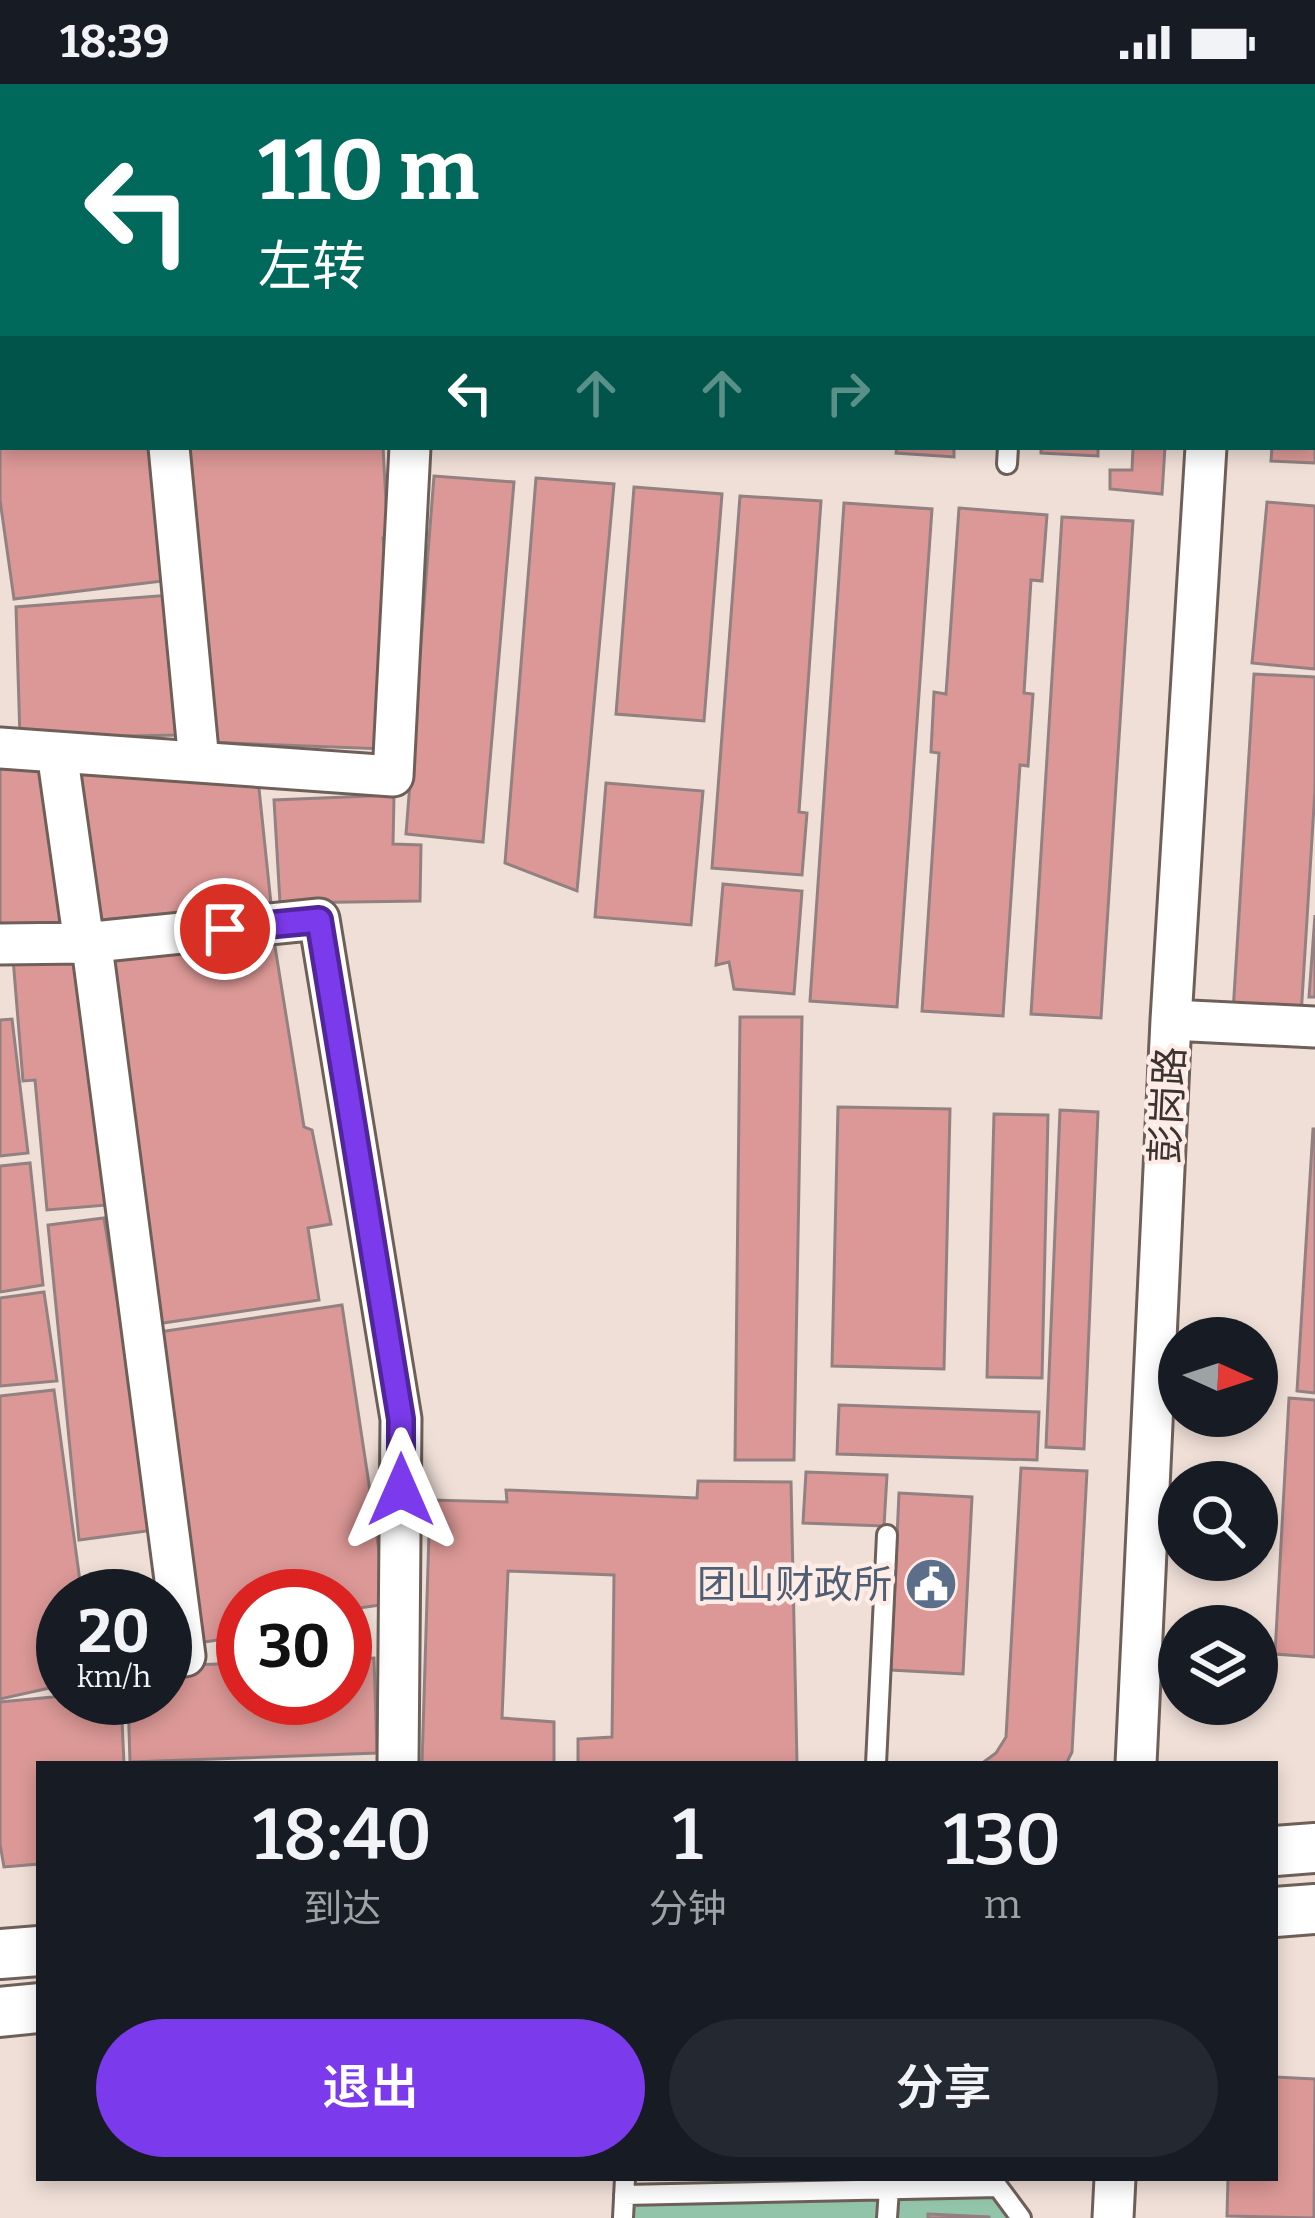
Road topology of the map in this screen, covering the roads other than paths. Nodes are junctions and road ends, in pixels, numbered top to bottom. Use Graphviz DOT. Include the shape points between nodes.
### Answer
graph roads {
  1 [pos="169,450"];
  2 [pos="410,450"];
  3 [pos="1206,450"];
  4 [pos="0,748"];
  5 [pos="57,752"];
  6 [pos="199,762"];
  7 [pos="84,943"];
  8 [pos="0,944"];
  9 [pos="1171,1020"];
  10 [pos="1315,1027"];
  11 [pos="887,1535"];
  12 [pos="174,1569"];
  13 [pos="398,1761"];
  14 [pos="876,1761"];
  15 [pos="1136,1761"];
  16 [pos="1315,1848"];
  17 [pos="1278,1851"];
  18 [pos="1315,1909"];
  19 [pos="1278,1912"];
  20 [pos="36,1951"];
  21 [pos="0,1954"];
  22 [pos="36,2008"];
  23 [pos="0,2012"];
  24 [pos="1115,2181"];
  25 [pos="624,2187"];
  26 [pos="889,2189"];
  27 [pos="623,2218"];
  28 [pos="887,2218"];
  29 [pos="1021,2218"];
  30 [pos="1113,2218"];
  1 -- 6 [label="street"];
  2 -- 6 [label="street" via="393,776"];
  3 -- 9 [label="street, 彭岗路"];
  4 -- 5 [label="street"];
  5 -- 6 [label="street"];
  5 -- 7 [label="street"];
  7 -- 8 [label="street"];
  7 -- 12 [label="street" via="93,954"];
  7 -- 13 [label="street" via="319,920 401,1419"];
  9 -- 10 [label="street"];
  9 -- 15 [label="street, 彭岗路"];
  11 -- 14 [label="lane"];
  16 -- 17 [label="street"];
  18 -- 19 [label="street"];
  20 -- 21 [label="street"];
  22 -- 23 [label="street"];
  24 -- 30 [label="street"];
  25 -- 26 [label="lane"];
  25 -- 27 [label="lane"];
  26 -- 28 [label="lane"];
  26 -- 29 [label="lane" via="998,2187"];
}
